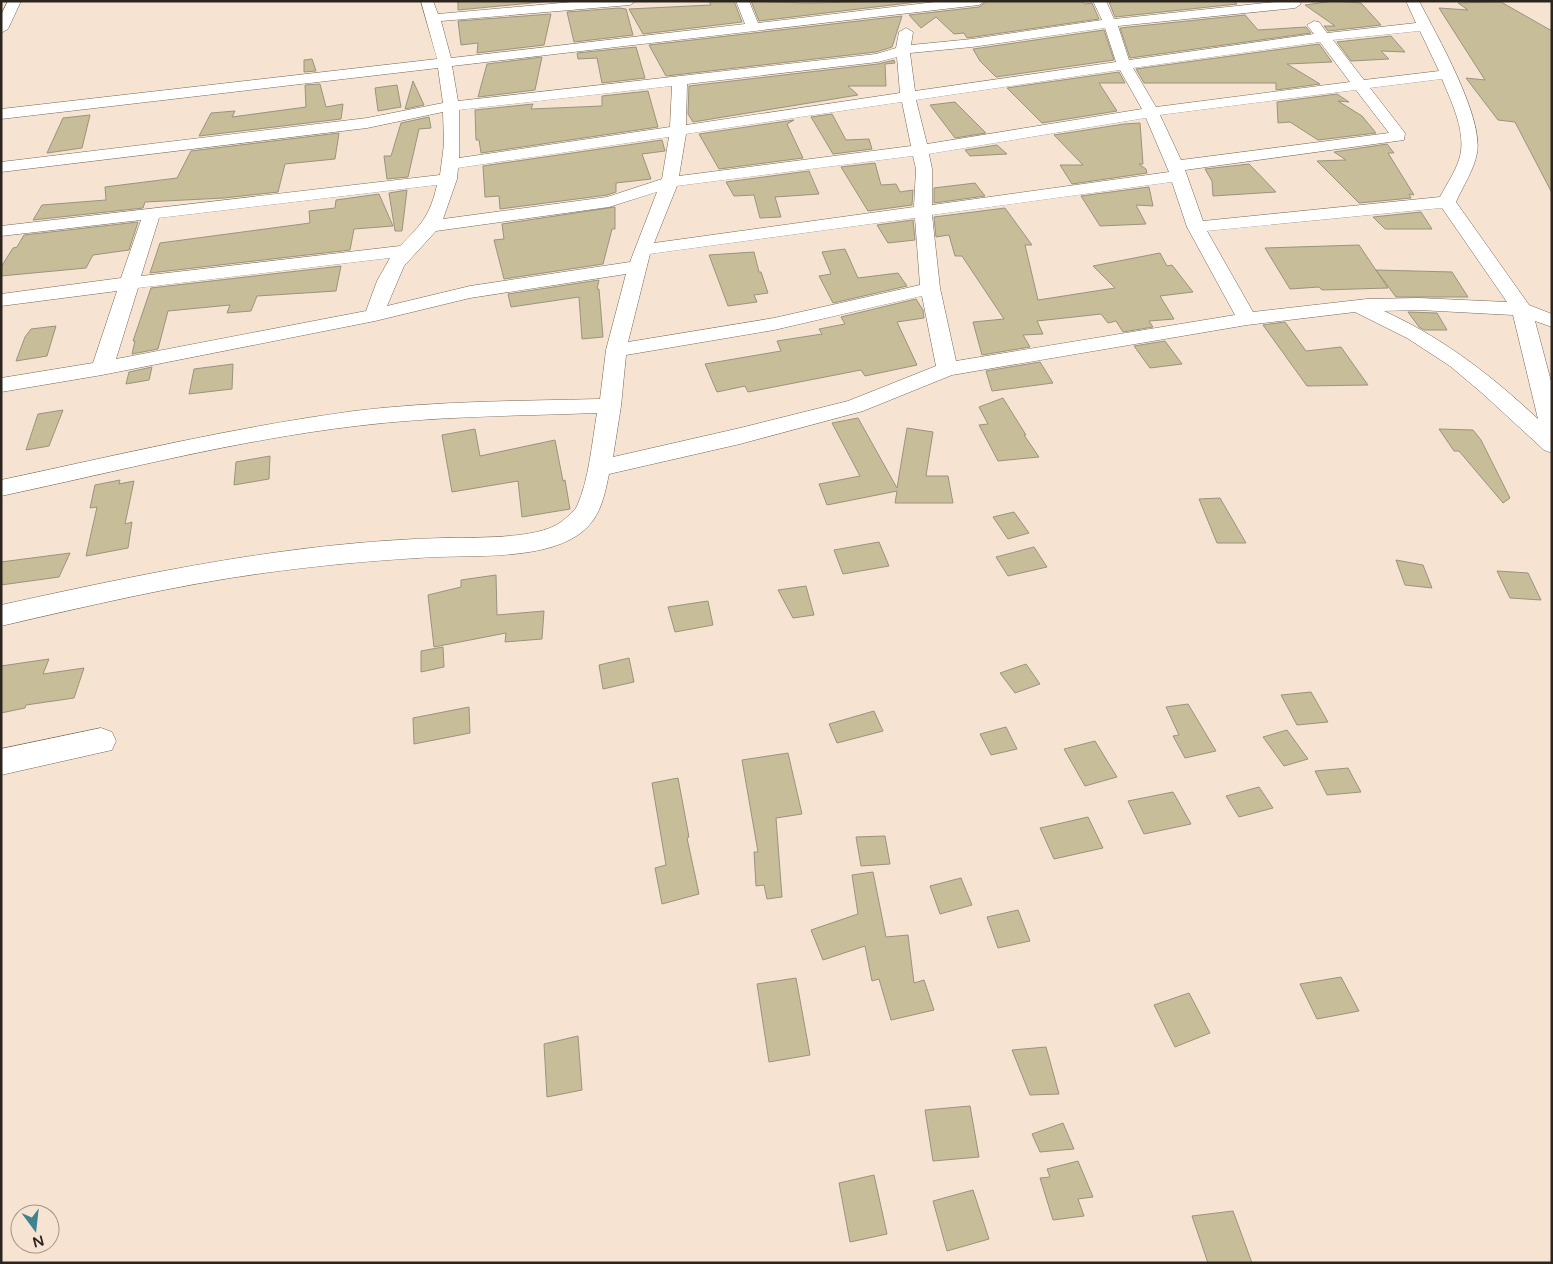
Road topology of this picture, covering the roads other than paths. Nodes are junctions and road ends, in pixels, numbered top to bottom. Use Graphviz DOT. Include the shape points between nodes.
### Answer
graph roads {
  1 [pos="15,1"];
  2 [pos="427,1"];
  3 [pos="630,1"];
  4 [pos="742,1"];
  5 [pos="979,1"];
  6 [pos="1099,1"];
  7 [pos="1412,1"];
  8 [pos="1295,2"];
  9 [pos="910,5"];
  10 [pos="434,18"];
  11 [pos="1110,23"];
  12 [pos="753,26"];
  13 [pos="1425,26"];
  14 [pos="1,29"];
  15 [pos="735,29"];
  16 [pos="1324,36"];
  17 [pos="732,45"];
  18 [pos="903,50"];
  19 [pos="444,64"];
  20 [pos="1124,65"];
  21 [pos="1448,74"];
  22 [pos="680,80"];
  23 [pos="1362,84"];
  24 [pos="908,97"];
  25 [pos="451,106"];
  26 [pos="1151,112"];
  27 [pos="1,114"];
  28 [pos="678,132"];
  29 [pos="921,150"];
  30 [pos="1,167"];
  31 [pos="450,171"];
  32 [pos="1176,171"];
  33 [pos="670,182"];
  34 [pos="1447,202"];
  35 [pos="923,211"];
  36 [pos="152,213"];
  37 [pos="430,226"];
  38 [pos="1196,227"];
  39 [pos="1,231"];
  40 [pos="406,251"];
  41 [pos="640,258"];
  42 [pos="131,282"];
  43 [pos="930,288"];
  44 [pos="1232,292"];
  45 [pos="1,300"];
  46 [pos="1360,307"];
  47 [pos="1522,309"];
  48 [pos="1292,314"];
  49 [pos="375,315"];
  50 [pos="1247,319"];
  51 [pos="1552,321"];
  52 [pos="616,350"];
  53 [pos="1552,351"];
  54 [pos="102,368"];
  55 [pos="947,369"];
  56 [pos="1,385"];
  57 [pos="610,406"];
  58 [pos="1552,428"];
  59 [pos="1552,445"];
  60 [pos="599,468"];
  61 [pos="1,488"];
  62 [pos="1,616"];
  63 [pos="101,741"];
  64 [pos="1,762"];
  1 -- 14 [label="street"];
  2 -- 10 [label="street"];
  3 -- 10 [label="street"];
  4 -- 12 [label="street"];
  5 -- 9 [label="street"];
  6 -- 11 [label="street"];
  7 -- 13 [label="street"];
  8 -- 11 [label="street"];
  8 -- 16 [label="street"];
  9 -- 12 [label="street"];
  9 -- 18 [label="street"];
  10 -- 19 [label="street"];
  11 -- 18 [label="street"];
  11 -- 20 [label="street"];
  12 -- 15 [label="street"];
  13 -- 16 [label="street"];
  13 -- 21 [label="street"];
  15 -- 17 [label="street"];
  15 -- 19 [label="street"];
  16 -- 20 [label="street"];
  16 -- 23 [label="street"];
  18 -- 22 [label="street" via="878,58 729,68"];
  18 -- 24 [label="street"];
  19 -- 25 [label="street"];
  19 -- 27 [label="street"];
  20 -- 24 [label="street"];
  20 -- 26 [label="street"];
  21 -- 23 [label="street"];
  21 -- 34 [label="street" via="1470,137 1468,152"];
  22 -- 25 [label="street"];
  22 -- 28 [label="street"];
  23 -- 26 [label="street"];
  23 -- 32 [label="street" via="1398,137"];
  24 -- 28 [label="street"];
  24 -- 29 [label="street"];
  25 -- 30 [label="street" via="367,123"];
  25 -- 31 [label="street"];
  26 -- 29 [label="street"];
  26 -- 32 [label="street"];
  28 -- 31 [label="street"];
  28 -- 33 [label="street"];
  29 -- 33 [label="street"];
  29 -- 35 [label="street"];
  31 -- 36 [label="street"];
  31 -- 37 [label="street" via="439,211"];
  32 -- 35 [label="street"];
  32 -- 38 [label="street"];
  33 -- 37 [label="street" via="609,202"];
  33 -- 41 [label="street"];
  34 -- 38 [label="street"];
  34 -- 47 [label="street"];
  35 -- 41 [label="street"];
  35 -- 43 [label="street"];
  36 -- 39 [label="street"];
  36 -- 42 [label="street"];
  37 -- 40 [label="street"];
  38 -- 44 [label="street"];
  40 -- 42 [label="street"];
  40 -- 49 [label="street" via="382,288"];
  41 -- 49 [label="street" via="470,292"];
  41 -- 52 [label="street"];
  42 -- 45 [label="street"];
  42 -- 54 [label="street"];
  43 -- 52 [label="street" via="859,308 744,331"];
  43 -- 55 [label="street"];
  44 -- 48 [label="street" via="1254,304"];
  44 -- 50 [label="street"];
  46 -- 47 [label="street" via="1419,304"];
  46 -- 48 [label="street"];
  46 -- 59 [label="street" via="1422,338 1455,360 1490,387"];
  47 -- 51 [label="street"];
  47 -- 53 [label="street"];
  47 -- 58 [label="street"];
  48 -- 50 [label="street"];
  49 -- 54 [label="street"];
  50 -- 55 [label="street"];
  52 -- 57 [label="street"];
  54 -- 56 [label="street"];
  55 -- 60 [label="street" via="855,406"];
  57 -- 60 [label="street"];
  57 -- 61 [label="street" via="407,413 335,422"];
  60 -- 62 [label="street" via="588,511 569,529 546,539 499,546 420,548 264,563 133,586"];
  63 -- 64 [label="street"];
}
